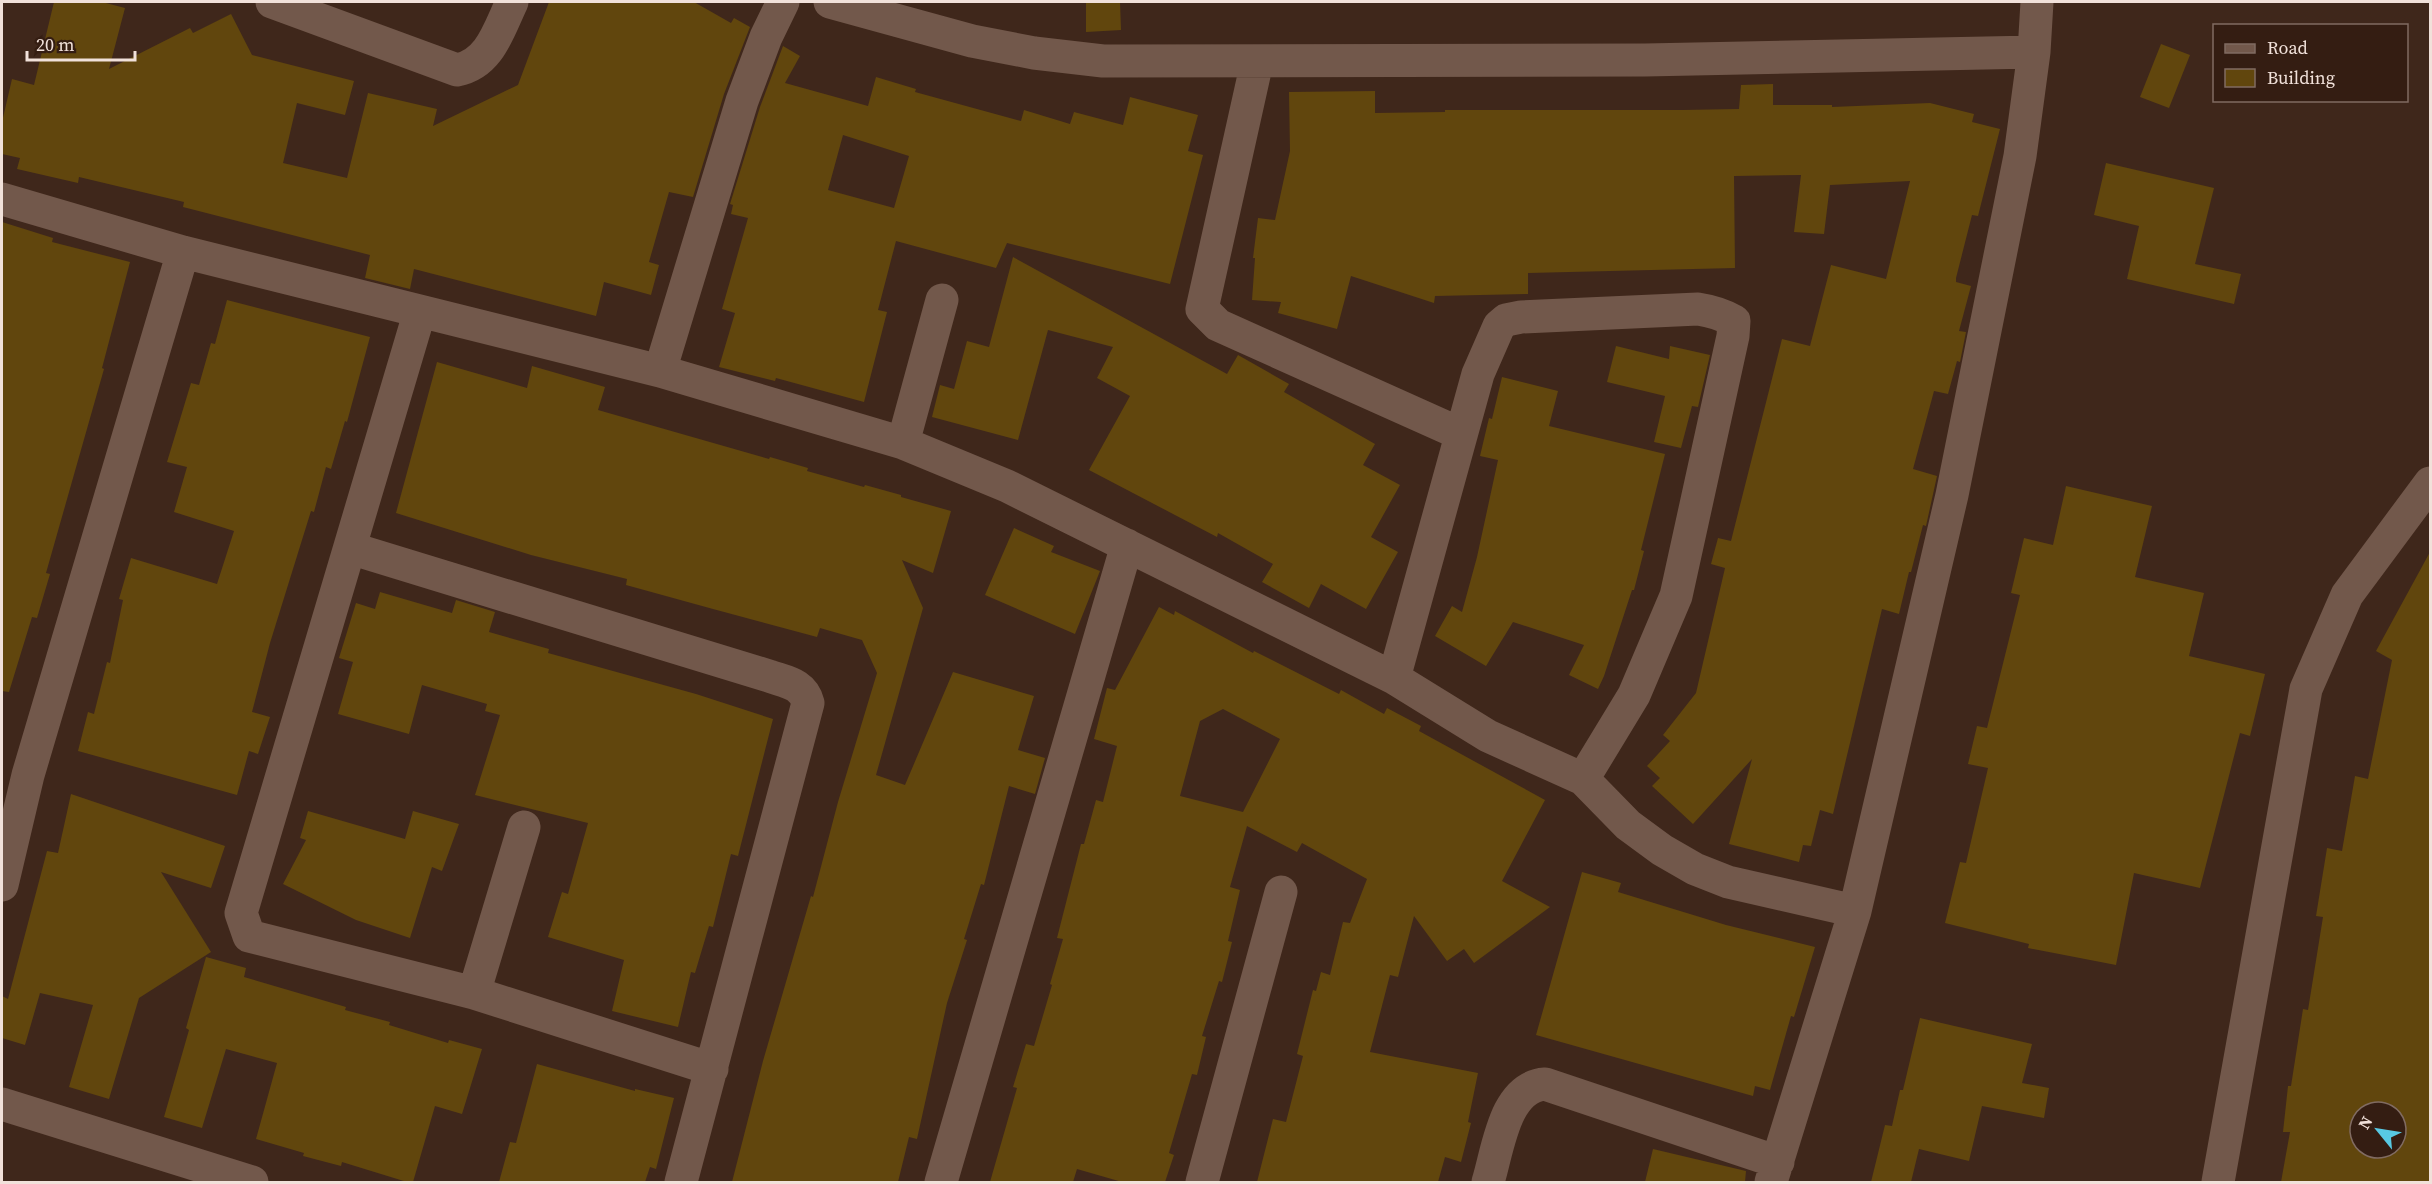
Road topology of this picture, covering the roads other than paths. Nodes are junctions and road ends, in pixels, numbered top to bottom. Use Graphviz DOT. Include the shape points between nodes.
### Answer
graph roads {
  1 [pos="272,2"];
  2 [pos="512,2"];
  3 [pos="783,2"];
  4 [pos="830,2"];
  5 [pos="2037,2"];
  6 [pos="2034,52"];
  7 [pos="1257,62"];
  8 [pos="2,199"];
  9 [pos="183,252"];
  10 [pos="942,300"];
  11 [pos="420,311"];
  12 [pos="660,371"];
  13 [pos="1461,434"];
  14 [pos="903,442"];
  15 [pos="2430,483"];
  16 [pos="1127,545"];
  17 [pos="350,548"];
  18 [pos="1394,678"];
  19 [pos="15,771"];
  20 [pos="1583,779"];
  21 [pos="524,827"];
  22 [pos="2,885"];
  23 [pos="1281,892"];
  24 [pos="1855,911"];
  25 [pos="474,993"];
  26 [pos="712,1069"];
  27 [pos="2,1104"];
  28 [pos="1774,1172"];
  29 [pos="252,1182"];
  30 [pos="681,1182"];
  31 [pos="941,1182"];
  32 [pos="1202,1182"];
  33 [pos="1488,1182"];
  34 [pos="2218,1182"];
  1 -- 2 [label="street" via="457,70 484,57"];
  3 -- 12 [label="street" via="742,101"];
  4 -- 7 [label="street" via="961,38 1034,52 1103,61"];
  5 -- 6 [label="street"];
  6 -- 7 [label="street" via="1657,60"];
  6 -- 24 [label="street" via="2020,156 1952,495"];
  7 -- 13 [label="street" via="1202,309 1218,325"];
  8 -- 9 [label="street"];
  9 -- 11 [label="street"];
  9 -- 19 [label="street"];
  10 -- 14 [label="street"];
  11 -- 12 [label="street"];
  11 -- 17 [label="street"];
  12 -- 14 [label="street"];
  13 -- 18 [label="street"];
  13 -- 20 [label="street" via="1493,336 1506,320 1521,316 1698,309 1734,321 1676,596 1634,695"];
  14 -- 16 [label="street" via="1007,486"];
  15 -- 34 [label="street" via="2347,595 2306,689"];
  16 -- 18 [label="street"];
  16 -- 31 [label="street"];
  17 -- 25 [label="street" via="241,914 249,936"];
  17 -- 26 [label="street" via="769,676 802,690 808,703"];
  18 -- 20 [label="street" via="1488,736"];
  19 -- 22 [label="street"];
  20 -- 24 [label="street" via="1628,825 1695,869 1728,882"];
  21 -- 25 [label="street"];
  23 -- 32 [label="street"];
  24 -- 28 [label="street"];
  25 -- 26 [label="street"];
  26 -- 30 [label="street"];
  27 -- 29 [label="street"];
  28 -- 33 [label="street" via="1545,1084 1533,1085 1514,1100"];
}
